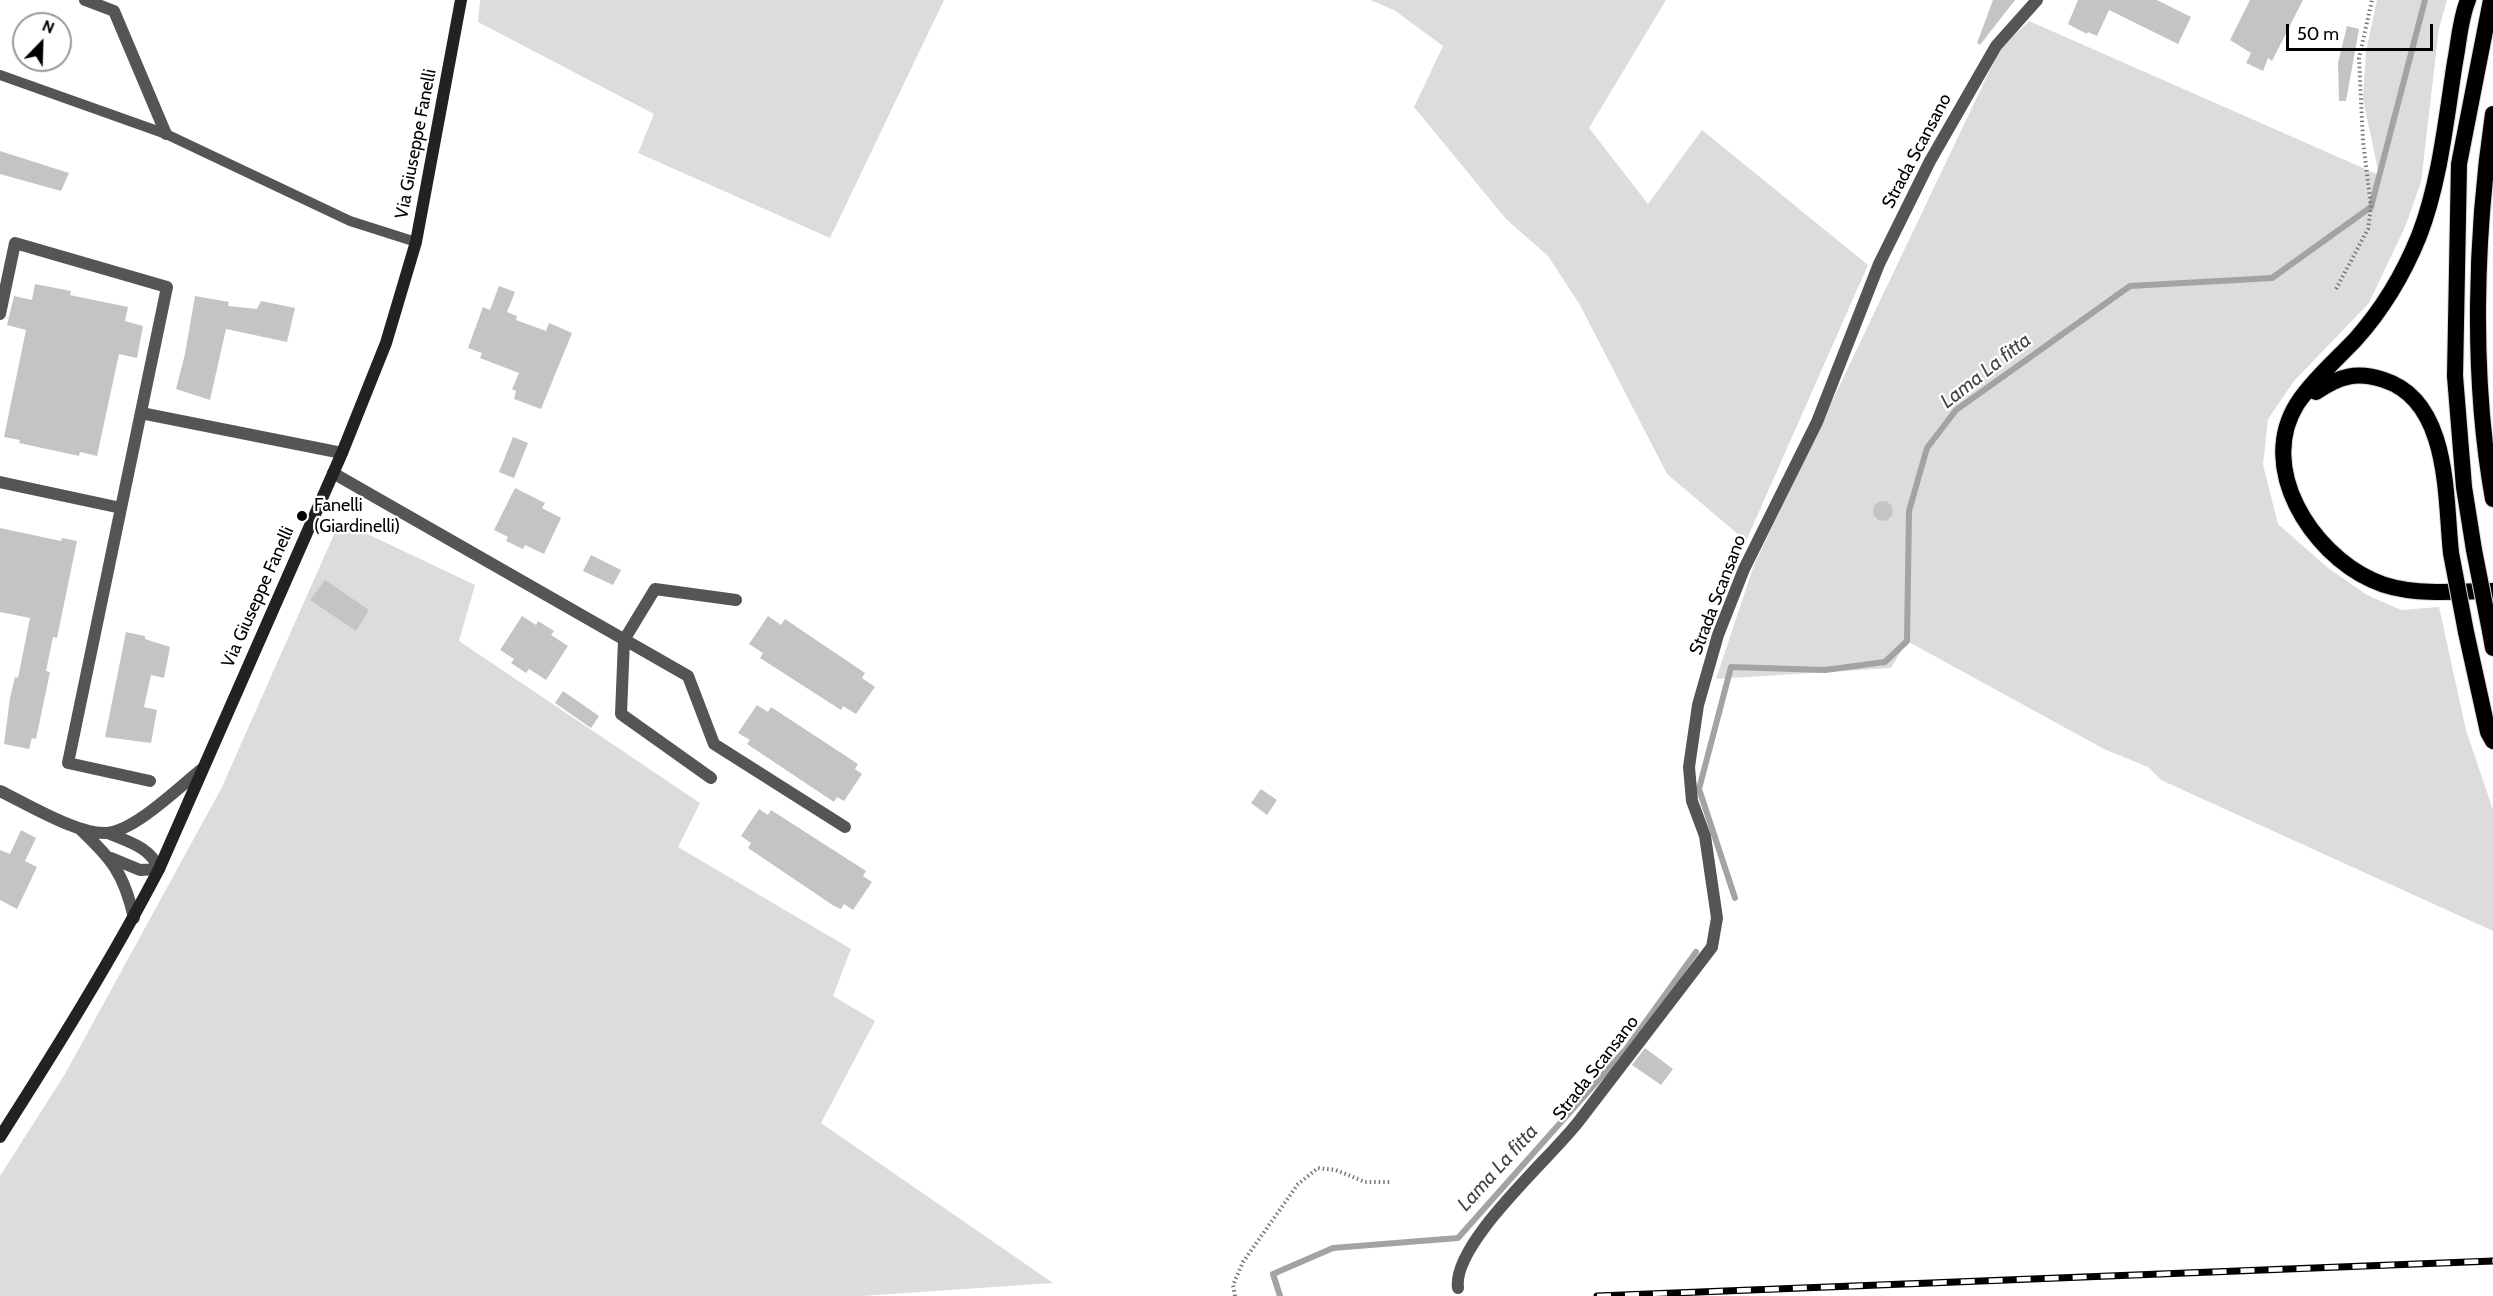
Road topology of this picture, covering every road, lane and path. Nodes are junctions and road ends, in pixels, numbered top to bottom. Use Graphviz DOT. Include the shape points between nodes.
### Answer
graph roads {
  1 [pos="84,0"];
  2 [pos="460,0"];
  3 [pos="2037,0"];
  4 [pos="2372,0"];
  5 [pos="2468,0"];
  6 [pos="2492,0"];
  7 [pos="0,75"];
  8 [pos="2493,114"];
  9 [pos="166,134"];
  10 [pos="416,242"];
  11 [pos="2336,289"];
  12 [pos="0,314"];
  13 [pos="2298,404"];
  14 [pos="141,412"];
  15 [pos="342,453"];
  16 [pos="333,473"];
  17 [pos="0,482"];
  18 [pos="2493,499"];
  19 [pos="121,508"];
  20 [pos="2493,591"];
  21 [pos="736,600"];
  22 [pos="624,640"];
  23 [pos="2493,648"];
  24 [pos="2493,741"];
  25 [pos="202,769"];
  26 [pos="711,778"];
  27 [pos="150,781"];
  28 [pos="0,791"];
  29 [pos="845,826"];
  30 [pos="78,827"];
  31 [pos="108,833"];
  32 [pos="111,858"];
  33 [pos="159,869"];
  34 [pos="134,918"];
  35 [pos="0,1137"];
  36 [pos="1390,1182"];
  37 [pos="1458,1288"];
  38 [pos="1235,1296"];
  1 -- 9 [label="street" via="114,11"];
  2 -- 10 [label="main road, Via Giuseppe Fanelli"];
  3 -- 37 [label="street, Strada Scansano" via="1996,46 1930,161 1879,264 1817,422 1744,569 1718,635 1698,705 1689,767 1692,801 1705,836 1717,918 1712,947 1578,1122 1528,1175 1483,1232 1460,1266"];
  4 -- 11 [label="path" via="2359,58 2371,207 2367,229"];
  5 -- 13 [label="highway" via="2435,178 2419,234 2399,278 2378,310"];
  6 -- 23 [label="highway, bridge" via="2459,164 2455,376 2464,487"];
  7 -- 9 [label="lane"];
  8 -- 18 [label="highway" via="2482,212 2480,349 2486,460"];
  9 -- 10 [label="lane" via="350,221"];
  10 -- 15 [label="main road, Via Giuseppe Fanelli" via="386,343"];
  12 -- 14 [label="street" via="15,243 167,287"];
  13 -- 20 [label="highway" via="2286,428 2283,462 2290,491 2322,543 2344,564 2372,580 2398,588"];
  13 -- 24 [label="highway, bridge" via="2334,380 2367,374 2394,383 2418,400 2439,444 2451,553"];
  14 -- 15 [label="street"];
  14 -- 19 [label="street"];
  15 -- 16 [label="main road, Via Giuseppe Fanelli"];
  16 -- 22 [label="street"];
  16 -- 25 [label="main road, Via Giuseppe Fanelli"];
  17 -- 19 [label="street"];
  19 -- 27 [label="street" via="68,763"];
  21 -- 22 [label="street" via="655,588"];
  22 -- 26 [label="street" via="621,714"];
  22 -- 29 [label="street" via="688,676 714,744"];
  25 -- 31 [label="street" via="136,821"];
  25 -- 33 [label="main road, Via Giuseppe Fanelli"];
  28 -- 30 [label="street"];
  30 -- 31 [label="street"];
  30 -- 32 [label="street"];
  31 -- 33 [label="street" via="146,850"];
  32 -- 33 [label="street" via="140,870"];
  32 -- 34 [label="street"];
  33 -- 34 [label="main road, Via Giuseppe Fanelli"];
  34 -- 35 [label="main road, Via Giuseppe Fanelli"];
  36 -- 38 [label="path" via="1365,1182 1336,1170 1318,1168 1298,1184 1243,1262 1233,1285"];
}
